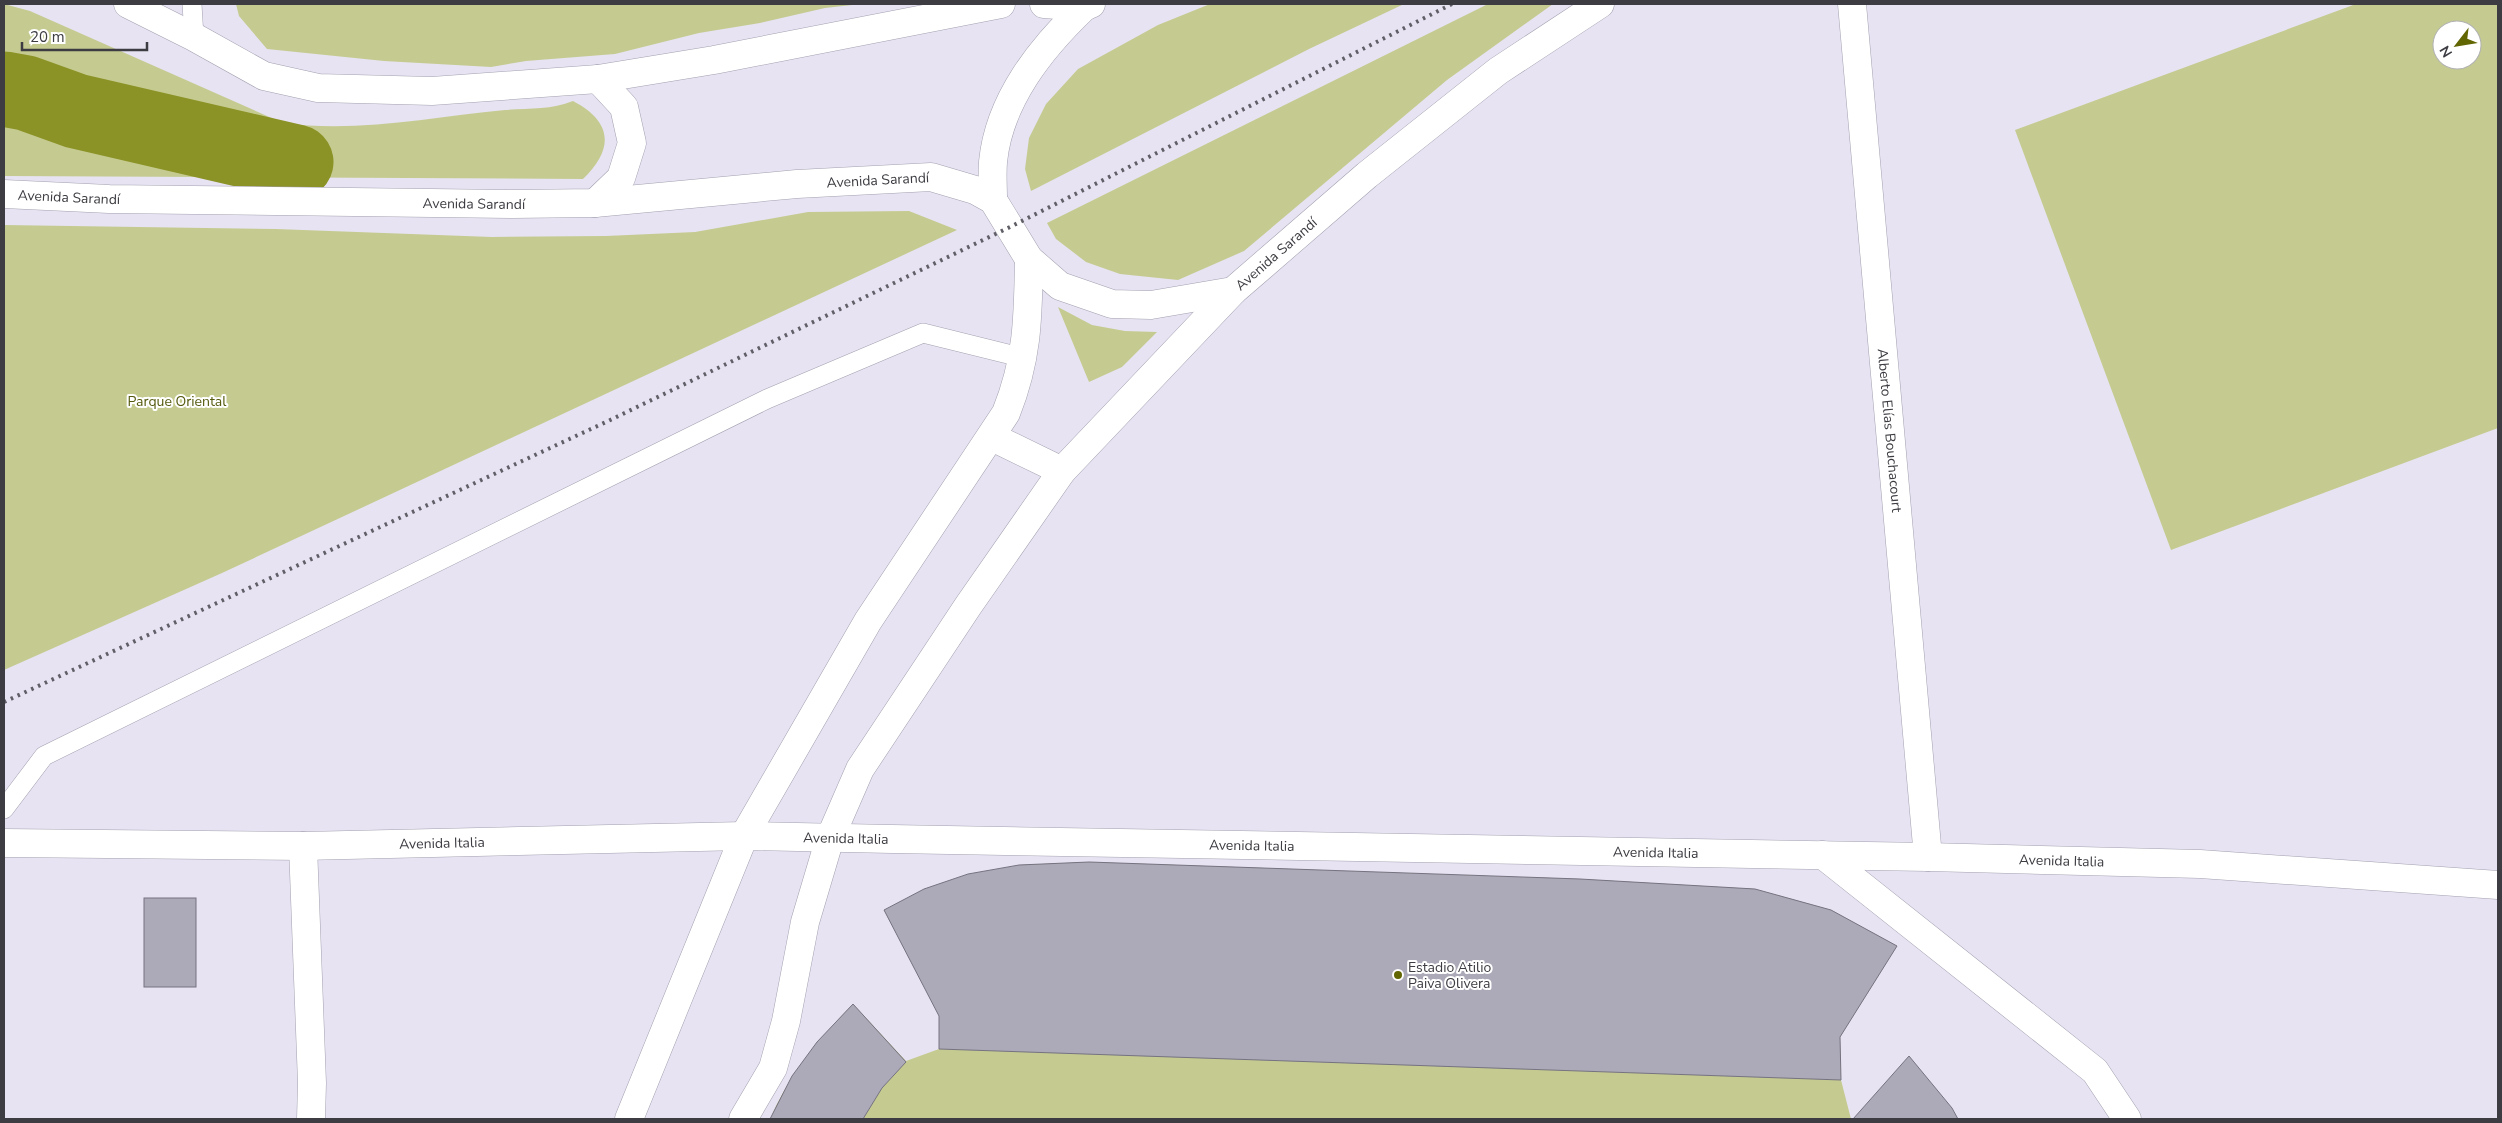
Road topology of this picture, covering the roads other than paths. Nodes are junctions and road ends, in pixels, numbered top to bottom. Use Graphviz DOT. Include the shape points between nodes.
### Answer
graph roads {
  1 [pos="128,4"];
  2 [pos="192,4"];
  3 [pos="1001,4"];
  4 [pos="1044,4"];
  5 [pos="1600,4"];
  6 [pos="1852,4"];
  7 [pos="1088,5"];
  8 [pos="194,37"];
  9 [pos="598,80"];
  10 [pos="4,194"];
  11 [pos="993,200"];
  12 [pos="595,203"];
  13 [pos="1029,259"];
  14 [pos="1233,291"];
  15 [pos="1024,358"];
  16 [pos="992,437"];
  17 [pos="1062,471"];
  18 [pos="4,809"];
  19 [pos="744,836"];
  20 [pos="830,838"];
  21 [pos="4,843"];
  22 [pos="302,846"];
  23 [pos="1823,855"];
  24 [pos="1928,857"];
  25 [pos="2498,886"];
  26 [pos="311,1119"];
  27 [pos="629,1119"];
  28 [pos="743,1119"];
  29 [pos="2127,1119"];
  1 -- 8 [label="street"];
  2 -- 8 [label="lane"];
  3 -- 9 [label="street"];
  4 -- 7 [label="street"];
  5 -- 14 [label="street, Avenida Sarandí" via="1498,70 1366,175"];
  6 -- 24 [label="street, Alberto Elías Bouchacourt"];
  7 -- 11 [label="street" via="1059,30 1038,56 1007,111 993,162"];
  8 -- 9 [label="street" via="264,76 318,88 432,91"];
  9 -- 12 [label="street" via="624,107 632,143 621,178"];
  10 -- 12 [label="street, Avenida Sarandí" via="138,200"];
  11 -- 12 [label="street, Avenida Sarandí" via="976,190 931,177 796,184"];
  11 -- 13 [label="street, Avenida Sarandí"];
  13 -- 14 [label="street, Avenida Sarandí" via="1060,286 1112,304 1151,305"];
  13 -- 15 [label="street" via="1028,332"];
  14 -- 17 [label="street"];
  15 -- 16 [label="street" via="1017,386"];
  15 -- 18 [label="lane" via="923,333 767,400 44,756"];
  16 -- 17 [label="street"];
  16 -- 19 [label="street" via="868,621"];
  17 -- 20 [label="street" via="860,769"];
  19 -- 20 [label="street, Avenida Italia"];
  19 -- 22 [label="street, Avenida Italia"];
  19 -- 27 [label="street"];
  20 -- 23 [label="street, Avenida Italia"];
  20 -- 28 [label="street" via="805,922 786,1021 773,1068"];
  21 -- 22 [label="street, Avenida Italia"];
  22 -- 26 [label="street"];
  23 -- 24 [label="street, Avenida Italia"];
  23 -- 29 [label="street" via="2095,1071"];
  24 -- 25 [label="street, Avenida Italia" via="2200,864"];
}
